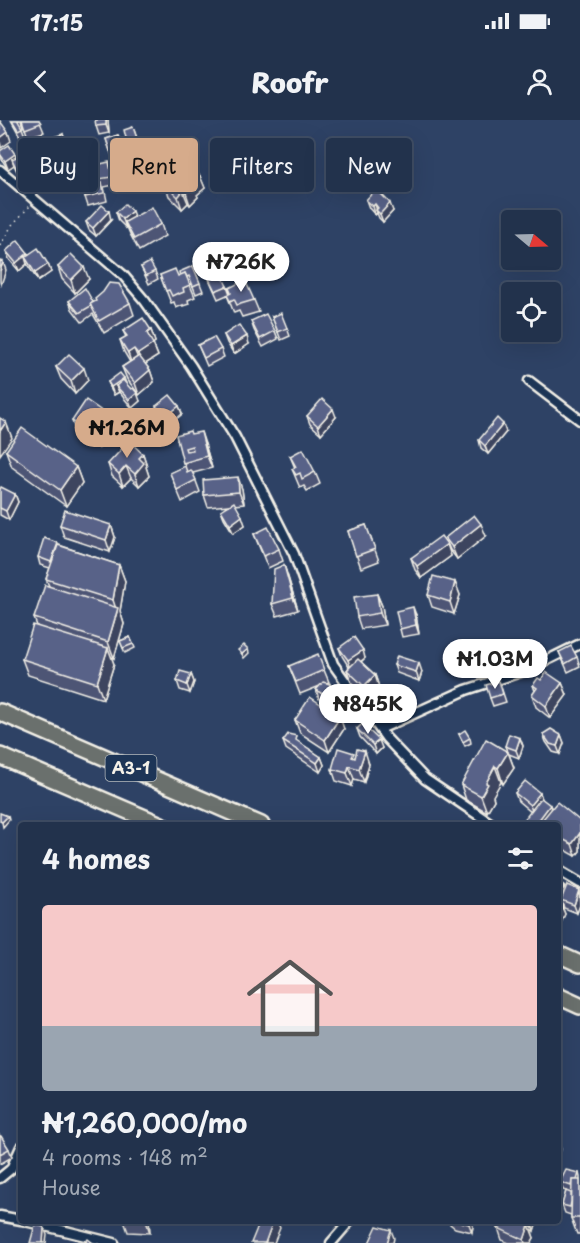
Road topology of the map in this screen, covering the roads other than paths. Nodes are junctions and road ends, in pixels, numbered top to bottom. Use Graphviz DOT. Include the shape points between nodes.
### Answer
graph roads {
  1 [pos="0,170"];
  2 [pos="529,381"];
  3 [pos="580,420"];
  4 [pos="580,644"];
  5 [pos="0,712"];
  6 [pos="380,729"];
  7 [pos="0,756"];
  8 [pos="153,822"];
  9 [pos="254,822"];
  10 [pos="490,822"];
  11 [pos="561,872"];
  12 [pos="580,883"];
  13 [pos="561,955"];
  14 [pos="580,964"];
  15 [pos="561,997"];
  16 [pos="580,1006"];
  17 [pos="18,1154"];
  18 [pos="0,1178"];
  19 [pos="0,1216"];
  20 [pos="18,1219"];
  21 [pos="39,1224"];
  22 [pos="347,1224"];
  23 [pos="114,1243"];
  24 [pos="331,1243"];
  1 -- 6 [label="street" via="123,275 191,366 235,437 294,554 333,664"];
  2 -- 3 [label="street"];
  4 -- 6 [label="street" via="527,670 466,690"];
  5 -- 9 [label="highway, A3-1"];
  6 -- 10 [label="street" via="425,779"];
  7 -- 8 [label="highway, A3-1"];
  11 -- 12 [label="street"];
  13 -- 14 [label="highway"];
  15 -- 16 [label="highway"];
  17 -- 18 [label="street" via="11,1169"];
  19 -- 20 [label="street"];
  21 -- 23 [label="street"];
  22 -- 24 [label="street"];
}
